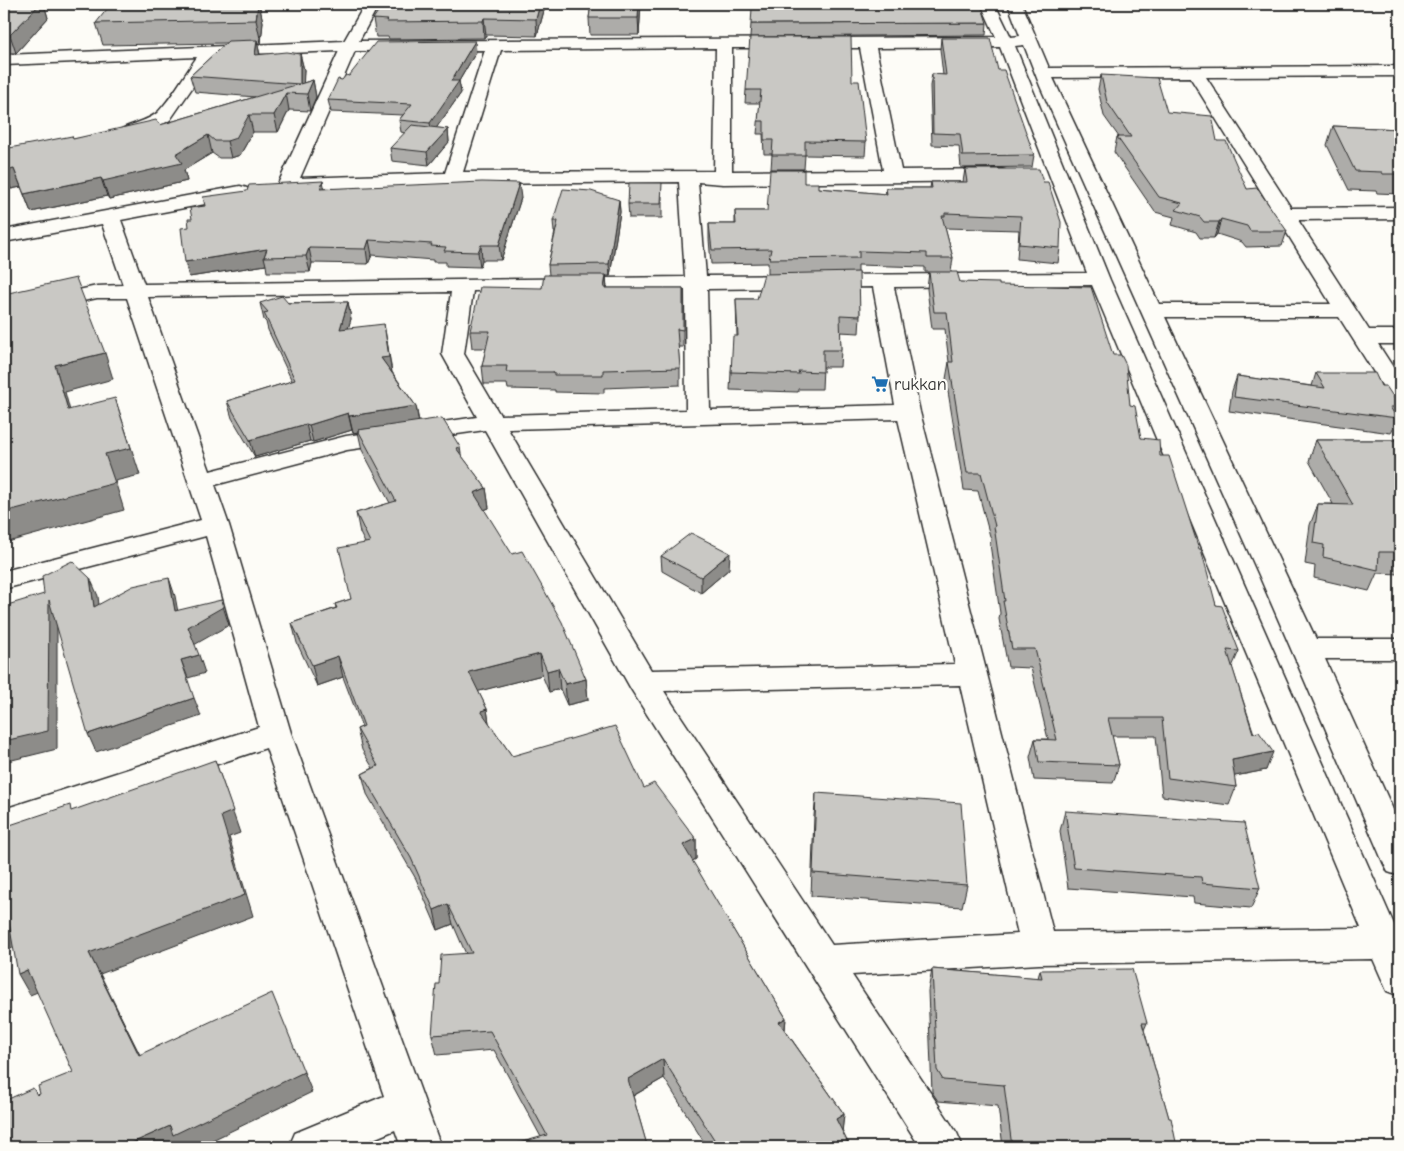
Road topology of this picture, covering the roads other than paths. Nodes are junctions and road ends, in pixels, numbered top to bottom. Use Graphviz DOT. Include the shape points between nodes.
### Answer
graph roads {
  1 [pos="372,4"];
  2 [pos="988,4"];
  3 [pos="1015,4"];
  4 [pos="1018,41"];
  5 [pos="867,44"];
  6 [pos="724,45"];
  7 [pos="349,46"];
  8 [pos="494,46"];
  9 [pos="209,52"];
  10 [pos="4,60"];
  11 [pos="1400,71"];
  12 [pos="1194,72"];
  13 [pos="1043,73"];
  14 [pos="110,138"];
  15 [pos="893,175"];
  16 [pos="1019,175"];
  17 [pos="688,177"];
  18 [pos="724,178"];
  19 [pos="452,179"];
  20 [pos="288,184"];
  21 [pos="1400,213"];
  22 [pos="1284,214"];
  23 [pos="109,215"];
  24 [pos="4,236"];
  25 [pos="1099,279"];
  26 [pos="882,280"];
  27 [pos="696,284"];
  28 [pos="463,285"];
  29 [pos="135,291"];
  30 [pos="1151,310"];
  31 [pos="1346,311"];
  32 [pos="4,312"];
  33 [pos="1363,337"];
  34 [pos="1400,337"];
  35 [pos="1400,396"];
  36 [pos="908,412"];
  37 [pos="698,418"];
  38 [pos="491,422"];
  39 [pos="201,481"];
  40 [pos="216,525"];
  41 [pos="4,580"];
  42 [pos="1306,649"];
  43 [pos="1400,649"];
  44 [pos="971,674"];
  45 [pos="642,681"];
  46 [pos="276,733"];
  47 [pos="4,822"];
  48 [pos="1400,862"];
  49 [pos="1385,943"];
  50 [pos="1039,948"];
  51 [pos="824,961"];
  52 [pos="1400,980"];
  53 [pos="405,1106"];
  54 [pos="309,1147"];
  55 [pos="421,1147"];
  56 [pos="943,1147"];
  1 -- 7 [label="street"];
  2 -- 4 [label="street"];
  3 -- 4 [label="street"];
  4 -- 5 [label="street"];
  4 -- 13 [label="street"];
  4 -- 25 [label="street" via="1048,175"];
  5 -- 6 [label="street"];
  5 -- 15 [label="street"];
  6 -- 8 [label="street"];
  6 -- 18 [label="street"];
  7 -- 8 [label="street"];
  7 -- 9 [label="street"];
  7 -- 20 [label="street"];
  8 -- 19 [label="street"];
  9 -- 10 [label="street"];
  9 -- 14 [label="street" via="164,116 141,129"];
  11 -- 12 [label="street"];
  12 -- 13 [label="street"];
  12 -- 22 [label="street"];
  13 -- 30 [label="street"];
  15 -- 16 [label="street"];
  15 -- 18 [label="street"];
  17 -- 18 [label="street"];
  17 -- 19 [label="street"];
  17 -- 27 [label="street"];
  19 -- 20 [label="street"];
  20 -- 23 [label="street"];
  21 -- 22 [label="street"];
  22 -- 31 [label="street"];
  23 -- 24 [label="street"];
  23 -- 29 [label="street"];
  25 -- 26 [label="street"];
  25 -- 49 [label="street" via="1262,650"];
  26 -- 27 [label="street"];
  26 -- 36 [label="street"];
  27 -- 28 [label="street"];
  27 -- 37 [label="street"];
  28 -- 29 [label="street"];
  28 -- 38 [label="street" via="453,354"];
  29 -- 32 [label="street" via="97,292"];
  29 -- 39 [label="street"];
  30 -- 31 [label="street"];
  30 -- 42 [label="street"];
  31 -- 33 [label="street"];
  33 -- 34 [label="street"];
  33 -- 35 [label="street"];
  36 -- 37 [label="street"];
  36 -- 44 [label="street"];
  37 -- 38 [label="street"];
  38 -- 39 [label="street" via="346,444"];
  38 -- 45 [label="street"];
  39 -- 40 [label="street"];
  40 -- 41 [label="street"];
  40 -- 46 [label="street"];
  42 -- 43 [label="street"];
  42 -- 48 [label="street"];
  44 -- 45 [label="street"];
  44 -- 50 [label="street"];
  45 -- 51 [label="street"];
  46 -- 47 [label="street"];
  46 -- 53 [label="street"];
  49 -- 50 [label="street"];
  49 -- 52 [label="street"];
  50 -- 51 [label="street"];
  51 -- 56 [label="street"];
  53 -- 54 [label="street"];
  53 -- 55 [label="street"];
}
